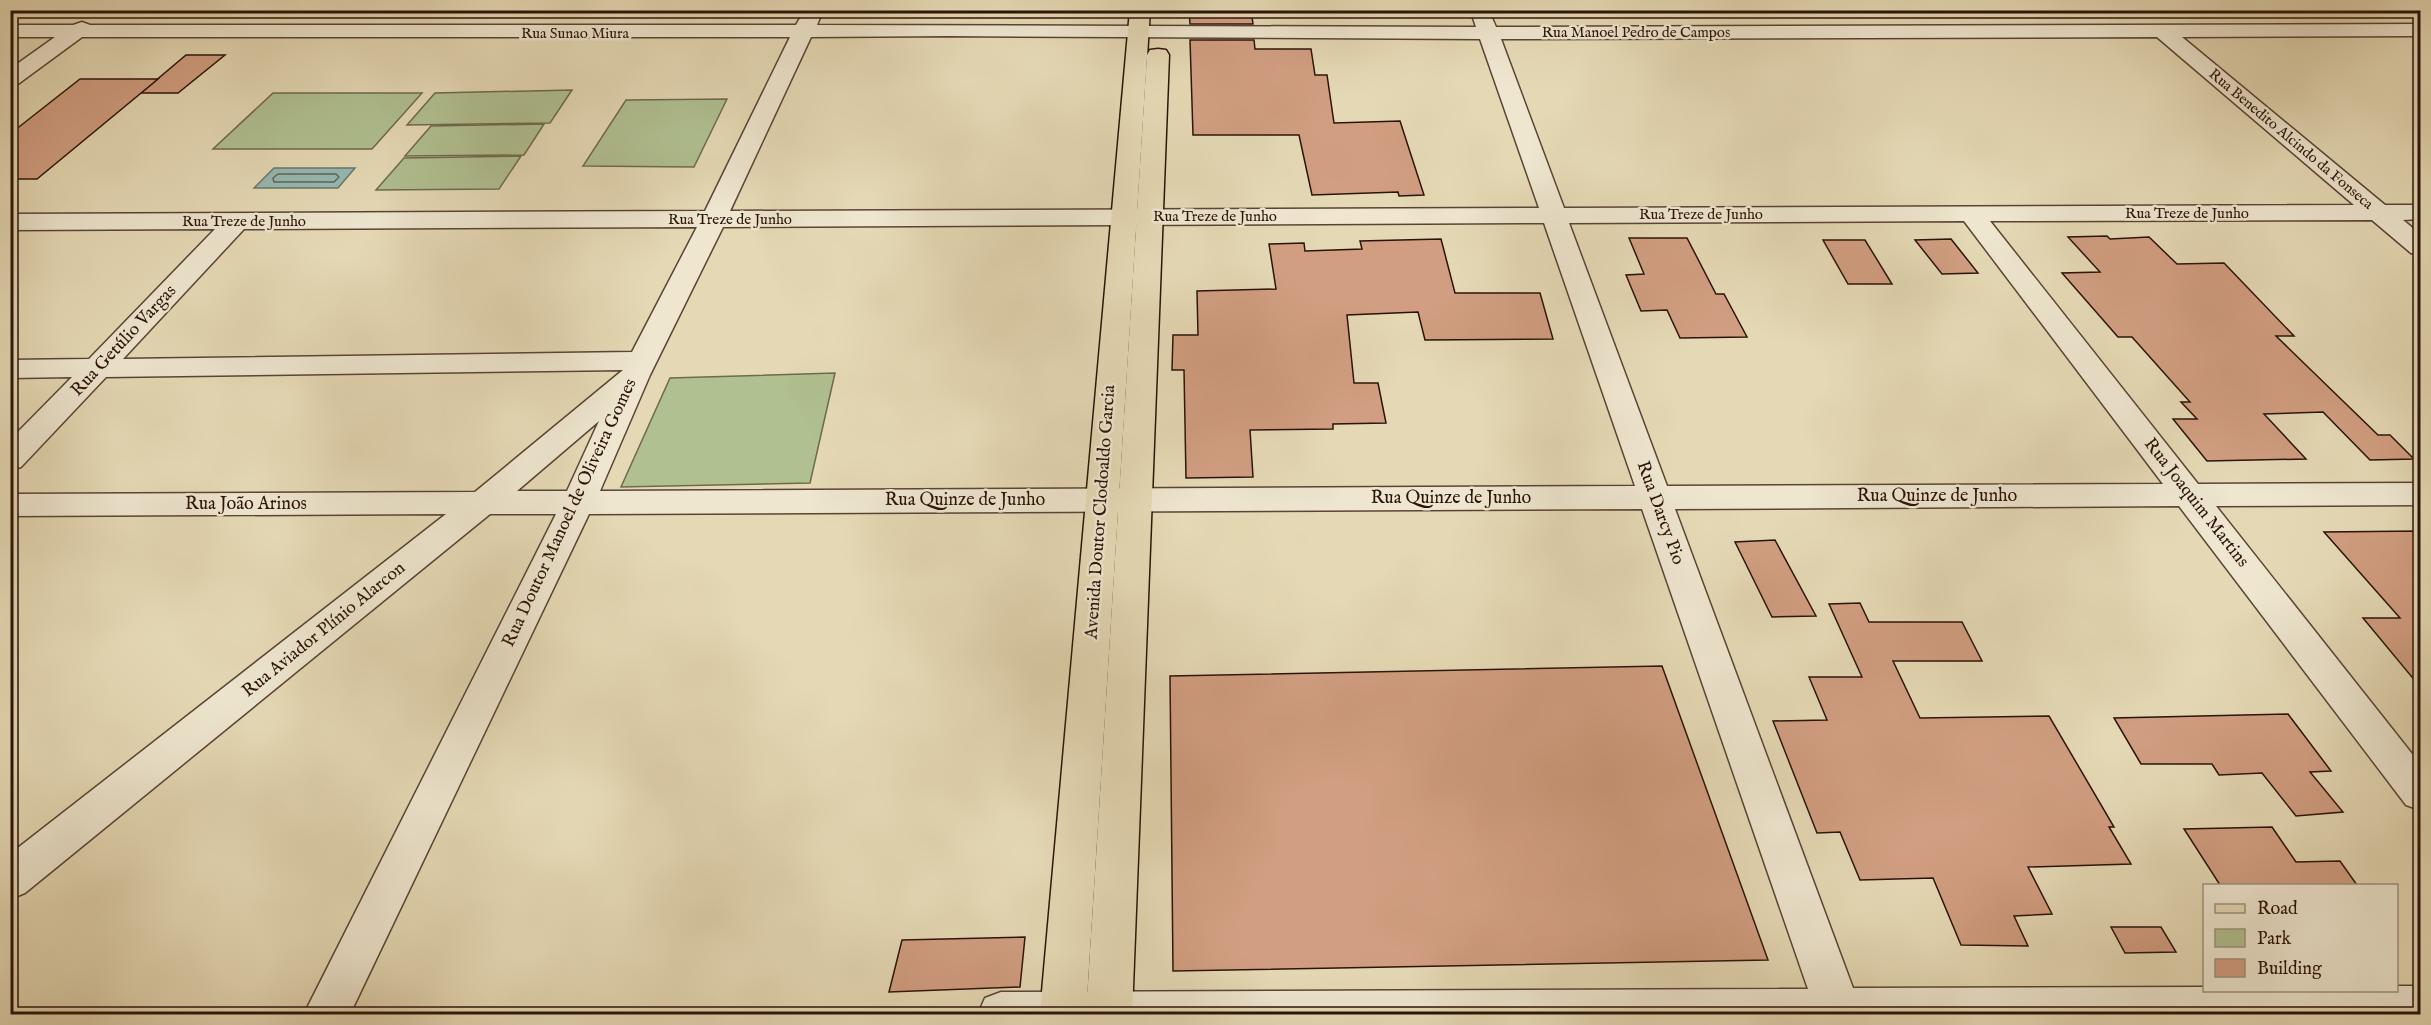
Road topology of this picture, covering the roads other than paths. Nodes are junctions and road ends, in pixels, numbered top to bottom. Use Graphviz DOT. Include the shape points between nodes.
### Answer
graph roads {
  1 [pos="107,10"];
  2 [pos="452,10"];
  3 [pos="2261,10"];
  4 [pos="1150,21"];
  5 [pos="808,22"];
  6 [pos="1485,22"];
  7 [pos="80,30"];
  8 [pos="2288,30"];
  9 [pos="2421,30"];
  10 [pos="10,31"];
  11 [pos="2162,31"];
  12 [pos="430,33"];
  13 [pos="10,79"];
  14 [pos="2379,212"];
  15 [pos="2421,212"];
  16 [pos="1971,214"];
  17 [pos="1553,215"];
  18 [pos="1136,216"];
  19 [pos="714,219"];
  20 [pos="237,221"];
  21 [pos="10,222"];
  22 [pos="2421,248"];
  23 [pos="102,366"];
  24 [pos="638,368"];
  25 [pos="10,369"];
  26 [pos="10,460"];
  27 [pos="2421,494"];
  28 [pos="2189,495"];
  29 [pos="1654,497"];
  30 [pos="1135,499"];
  31 [pos="1103,500"];
  32 [pos="482,503"];
  33 [pos="578,503"];
  34 [pos="10,505"];
  35 [pos="2421,793"];
  36 [pos="10,880"];
  37 [pos="2421,1008"];
  38 [pos="1840,1012"];
  39 [pos="327,1014"];
  40 [pos="1001,1014"];
  41 [pos="1063,1014"];
  42 [pos="1109,1014"];
  1 -- 7 [label="street"];
  2 -- 12 [label="street"];
  3 -- 8 [label="street"];
  4 -- 5 [label="street, Rua Sunao Miura"];
  4 -- 6 [label="street, Rua Manoel Pedro de Campos"];
  4 -- 18 [label="main road, Avenida Doutor Clodoaldo Garcia"];
  5 -- 12 [label="street, Rua Sunao Miura"];
  5 -- 19 [label="street, Rua Doutor Manoel de Oliveira Gomes"];
  6 -- 11 [label="street, Rua Manoel Pedro de Campos"];
  6 -- 17 [label="street, Rua Darcy Pio"];
  7 -- 10 [label="street, Rua Sunao Miura"];
  7 -- 12 [label="street, Rua Sunao Miura"];
  7 -- 13 [label="street"];
  8 -- 9 [label="street, Rua Manoel Pedro de Campos"];
  8 -- 11 [label="street, Rua Manoel Pedro de Campos"];
  11 -- 14 [label="street, Rua Benedito Alcindo da Fonseca"];
  14 -- 15 [label="street, Rua Treze de Junho"];
  14 -- 16 [label="street, Rua Treze de Junho"];
  14 -- 22 [label="street, Rua Benedito Alcindo da Fonseca"];
  16 -- 17 [label="street, Rua Treze de Junho"];
  16 -- 28 [label="street, Rua Joaquim Martins"];
  17 -- 18 [label="street, Rua Treze de Junho"];
  17 -- 29 [label="street, Rua Darcy Pio"];
  18 -- 19 [label="street, Rua Treze de Junho"];
  18 -- 30 [label="main road, Avenida Doutor Clodoaldo Garcia"];
  18 -- 31 [label="main road, Avenida Doutor Clodoaldo Garcia"];
  19 -- 20 [label="street, Rua Treze de Junho"];
  19 -- 24 [label="street, Rua Doutor Manoel de Oliveira Gomes"];
  20 -- 21 [label="street, Rua Treze de Junho"];
  20 -- 23 [label="street, Rua Getúlio Vargas"];
  23 -- 24 [label="street"];
  23 -- 25 [label="street"];
  23 -- 26 [label="street, Rua Getúlio Vargas"];
  24 -- 32 [label="street, Rua Aviador Plínio Alarcon"];
  24 -- 33 [label="street, Rua Doutor Manoel de Oliveira Gomes"];
  27 -- 28 [label="street, Rua Quinze de Junho"];
  28 -- 29 [label="street, Rua Quinze de Junho"];
  28 -- 35 [label="street, Rua Joaquim Martins"];
  29 -- 30 [label="street, Rua Quinze de Junho"];
  29 -- 38 [label="street, Rua Darcy Pio"];
  30 -- 31 [label="street, Rua Quinze de Junho"];
  30 -- 42 [label="main road, Avenida Doutor Clodoaldo Garcia"];
  31 -- 33 [label="street, Rua Quinze de Junho"];
  31 -- 41 [label="main road, Avenida Doutor Clodoaldo Garcia"];
  32 -- 33 [label="street, Rua Quinze de Junho"];
  32 -- 34 [label="street, Rua João Arinos"];
  32 -- 36 [label="street, Rua Aviador Plínio Alarcon"];
  33 -- 39 [label="street, Rua Doutor Manoel de Oliveira Gomes"];
  37 -- 38 [label="street"];
  38 -- 42 [label="street"];
  40 -- 41 [label="street"];
  41 -- 42 [label="street"];
}
